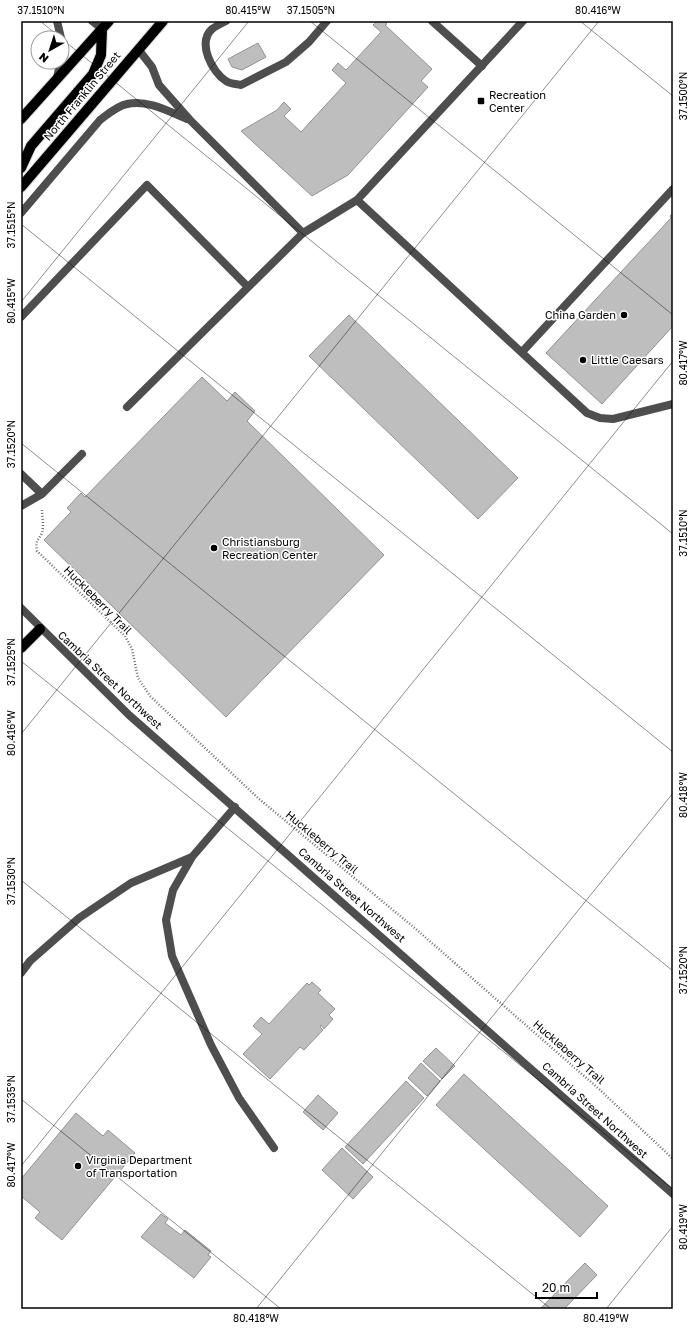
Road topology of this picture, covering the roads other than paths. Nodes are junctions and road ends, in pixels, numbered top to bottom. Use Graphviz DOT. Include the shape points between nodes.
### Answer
graph roads {
  1 [pos="92,21"];
  2 [pos="163,21"];
  3 [pos="226,21"];
  4 [pos="327,21"];
  5 [pos="432,21"];
  6 [pos="523,21"];
  7 [pos="106,25"];
  8 [pos="138,49"];
  9 [pos="482,66"];
  10 [pos="59,70"];
  11 [pos="57,79"];
  12 [pos="21,119"];
  13 [pos="190,120"];
  14 [pos="21,168"];
  15 [pos="21,187"];
  16 [pos="673,189"];
  17 [pos="357,200"];
  18 [pos="21,213"];
  19 [pos="303,233"];
  20 [pos="247,286"];
  21 [pos="21,317"];
  22 [pos="522,352"];
  23 [pos="673,404"];
  24 [pos="127,407"];
  25 [pos="82,454"];
  26 [pos="21,474"];
  27 [pos="42,494"];
  28 [pos="21,506"];
  29 [pos="21,608"];
  30 [pos="40,629"];
  31 [pos="21,648"];
  32 [pos="235,807"];
  33 [pos="192,857"];
  34 [pos="21,961"];
  35 [pos="30,961"];
  36 [pos="21,973"];
  37 [pos="274,1148"];
  38 [pos="673,1194"];
  1 -- 7 [label="street"];
  2 -- 8 [label="main road, North Franklin Street"];
  3 -- 4 [label="street" via="211,30 206,42 208,57 214,72 227,82 241,85 286,62 309,42"];
  5 -- 9 [label="street"];
  6 -- 9 [label="street"];
  7 -- 11 [label="main road"];
  7 -- 14 [label="main road" via="101,55 93,74 31,146"];
  8 -- 13 [label="street" via="152,67 159,85"];
  8 -- 15 [label="main road, North Franklin Street"];
  9 -- 17 [label="street"];
  10 -- 11 [label="street"];
  11 -- 12 [label="main road"];
  13 -- 18 [label="street" via="143,104 126,104 113,110 100,120"];
  13 -- 19 [label="street"];
  16 -- 22 [label="street"];
  17 -- 19 [label="street"];
  17 -- 22 [label="street"];
  19 -- 20 [label="street"];
  20 -- 21 [label="street" via="147,185"];
  20 -- 24 [label="street"];
  22 -- 23 [label="street" via="587,412 600,418 613,419"];
  25 -- 27 [label="street"];
  26 -- 27 [label="street"];
  27 -- 28 [label="street"];
  29 -- 30 [label="street, Cambria Street Northwest"];
  30 -- 31 [label="main road"];
  30 -- 32 [label="street, Cambria Street Northwest" via="129,715"];
  32 -- 33 [label="street"];
  32 -- 38 [label="street, Cambria Street Northwest"];
  33 -- 35 [label="street" via="131,883 79,918"];
  33 -- 37 [label="street" via="173,890 166,920 172,956 211,1045 240,1098"];
  34 -- 35 [label="street"];
  35 -- 36 [label="street"];
}
